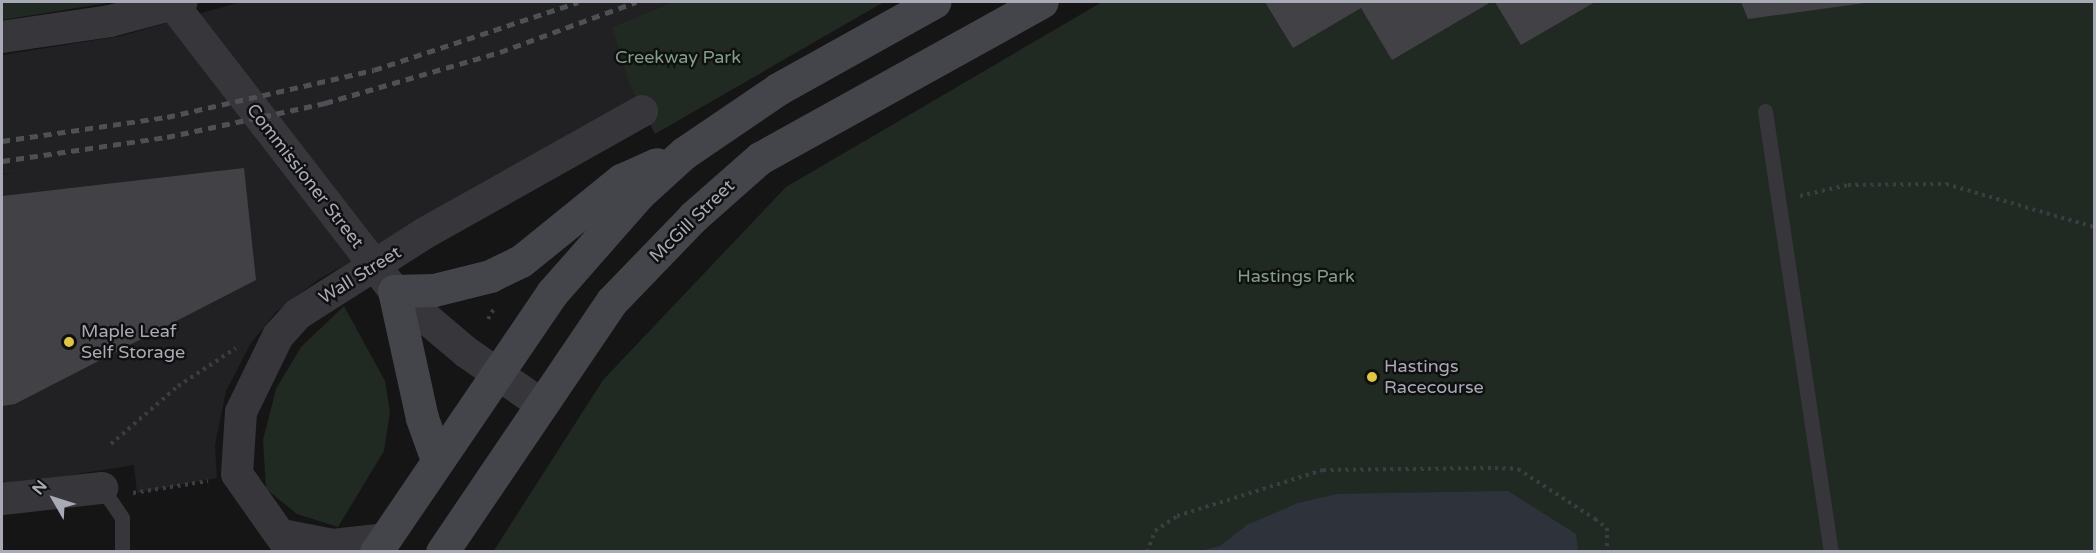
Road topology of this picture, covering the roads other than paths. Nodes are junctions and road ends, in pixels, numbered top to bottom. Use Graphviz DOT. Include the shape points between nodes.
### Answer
graph roads {
  1 [pos="171,2"];
  2 [pos="182,2"];
  3 [pos="934,2"];
  4 [pos="1042,2"];
  5 [pos="2,37"];
  6 [pos="642,111"];
  7 [pos="1765,111"];
  8 [pos="684,153"];
  9 [pos="394,291"];
  10 [pos="495,372"];
  11 [pos="538,402"];
  12 [pos="437,460"];
  13 [pos="102,488"];
  14 [pos="2,499"];
  15 [pos="287,543"];
  16 [pos="380,545"];
  17 [pos="122,552"];
  18 [pos="442,552"];
  19 [pos="1831,552"];
  1 -- 9 [label="street, Commissioner Street"];
  2 -- 5 [label="street" via="110,21"];
  3 -- 8 [label="main road" via="778,88"];
  4 -- 11 [label="main road, McGill Street" via="760,158 693,217 612,301"];
  6 -- 15 [label="street, Wall Street" via="425,233 298,314 278,336 252,383 236,442 237,474"];
  7 -- 19 [label="lane"];
  8 -- 9 [label="main road" via="621,180 521,261 490,276 434,291"];
  8 -- 10 [label="main road" via="592,245"];
  9 -- 10 [label="street, Commissioner Street"];
  9 -- 12 [label="main road" via="422,418"];
  10 -- 11 [label="street, Commissioner Street"];
  10 -- 12 [label="main road"];
  11 -- 18 [label="main road, McGill Street"];
  12 -- 16 [label="main road"];
  13 -- 14 [label="street"];
  13 -- 17 [label="lane" via="122,518"];
  15 -- 16 [label="street, Wall Street"];
}
